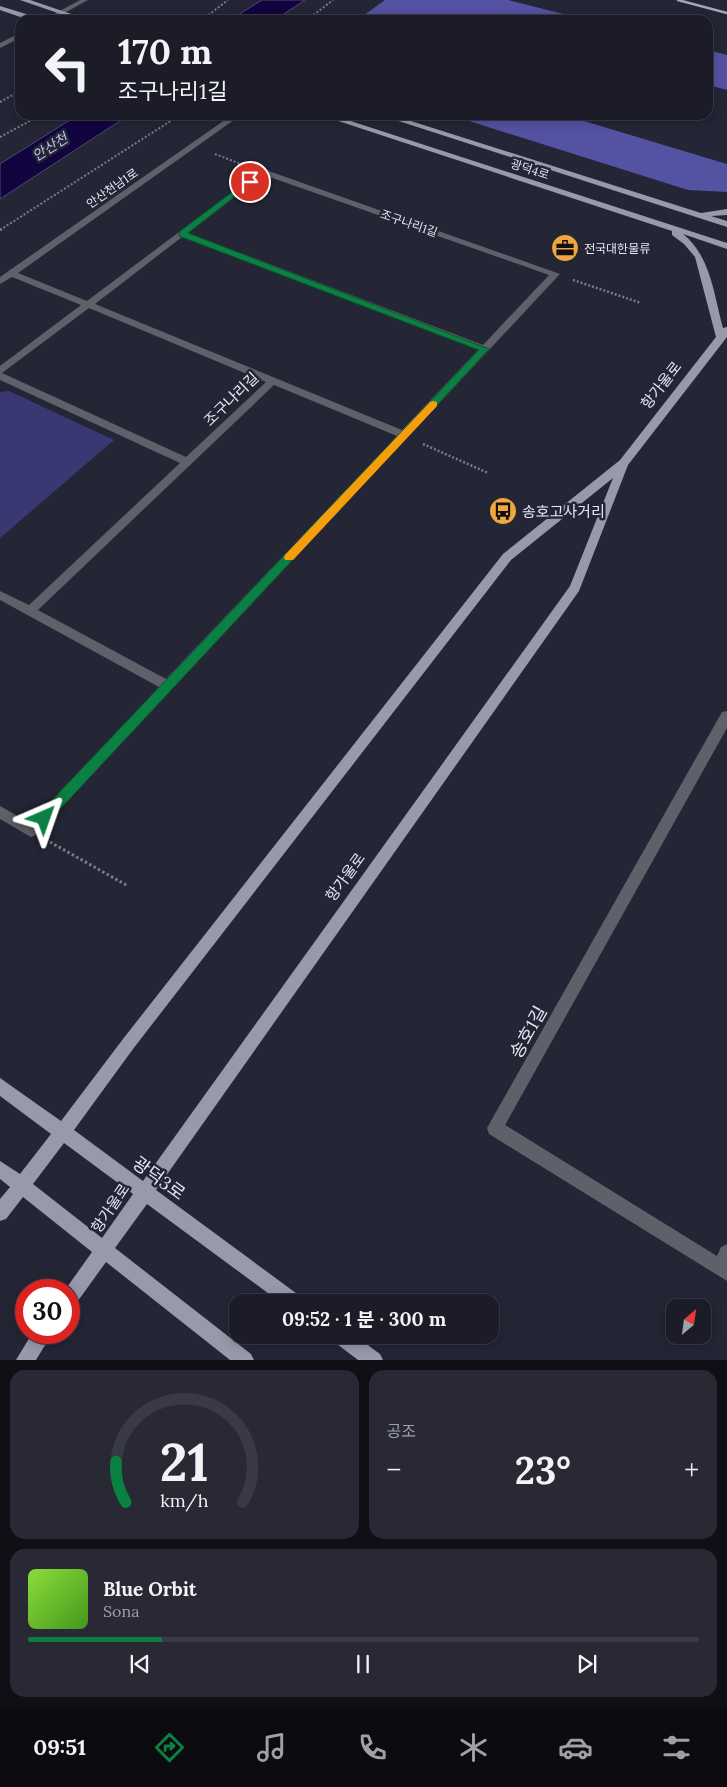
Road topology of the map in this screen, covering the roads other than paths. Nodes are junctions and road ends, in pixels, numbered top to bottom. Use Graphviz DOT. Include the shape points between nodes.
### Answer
graph roads {
  1 [pos="23,0"];
  2 [pos="85,0"];
  3 [pos="0,8"];
  4 [pos="61,12"];
  5 [pos="21,15"];
  6 [pos="56,15"];
  7 [pos="70,15"];
  8 [pos="15,38"];
  9 [pos="0,46"];
  10 [pos="230,120"];
  11 [pos="339,120"];
  12 [pos="400,120"];
  13 [pos="727,212"];
  14 [pos="696,214"];
  15 [pos="727,224"];
  16 [pos="666,226"];
  17 [pos="182,234"];
  18 [pos="727,246"];
  19 [pos="11,273"];
  20 [pos="0,281"];
  21 [pos="90,305"];
  22 [pos="725,334"];
  23 [pos="485,349"];
  24 [pos="0,371"];
  25 [pos="0,376"];
  26 [pos="273,381"];
  27 [pos="404,435"];
  28 [pos="188,462"];
  29 [pos="624,462"];
  30 [pos="0,595"];
  31 [pos="30,611"];
  32 [pos="168,686"];
  33 [pos="727,716"];
  34 [pos="0,812"];
  35 [pos="0,1086"];
  36 [pos="63,1132"];
  37 [pos="0,1169"];
  38 [pos="21,1185"];
  39 [pos="143,1193"];
  40 [pos="0,1213"];
  41 [pos="104,1250"];
  42 [pos="725,1264"];
  43 [pos="80,1284"];
  44 [pos="283,1294"];
  45 [pos="36,1344"];
  46 [pos="352,1344"];
  47 [pos="25,1360"];
  48 [pos="245,1360"];
  49 [pos="374,1360"];
  1 -- 4 [label="main road"];
  2 -- 4 [label="street"];
  3 -- 5 [label="main road"];
  4 -- 6 [label="street"];
  4 -- 7 [label="main road"];
  8 -- 9 [label="street"];
  10 -- 19 [label="street, 안산천남1로"];
  11 -- 16 [label="main road, 광덕4로"];
  12 -- 14 [label="main road, 광덕4로"];
  13 -- 14 [label="main road"];
  14 -- 15 [label="main road, 광덕4로"];
  16 -- 18 [label="main road, 광덕4로"];
  16 -- 22 [label="main road" via="688,242 699,257"];
  17 -- 21 [label="street"];
  17 -- 23 [label="street"];
  17 -- 23 [label="street, 조구나리1길" via="263,172 555,274"];
  19 -- 20 [label="street, 안산천남1로"];
  19 -- 21 [label="street, 조구나리길"];
  21 -- 24 [label="street"];
  21 -- 26 [label="street, 조구나리길"];
  22 -- 29 [label="main road, 항가울로"];
  23 -- 27 [label="street"];
  25 -- 28 [label="street"];
  26 -- 27 [label="street"];
  26 -- 28 [label="street, 조구나리길"];
  27 -- 32 [label="street"];
  28 -- 31 [label="street, 조구나리길"];
  29 -- 36 [label="main road, 항가울로" via="506,557"];
  29 -- 39 [label="main road, 항가울로" via="575,588"];
  30 -- 31 [label="street"];
  31 -- 32 [label="street"];
  32 -- 34 [label="street" via="31,832"];
  33 -- 42 [label="street, 송호1길" via="495,1128"];
  35 -- 36 [label="main road, 광덕3로"];
  36 -- 38 [label="main road, 항가울로"];
  36 -- 39 [label="main road, 광덕3로"];
  37 -- 38 [label="main road"];
  38 -- 40 [label="main road, 항가울로"];
  38 -- 41 [label="main road"];
  39 -- 41 [label="main road, 항가울로"];
  39 -- 44 [label="main road, 광덕3로"];
  41 -- 43 [label="main road, 항가울로"];
  41 -- 48 [label="main road"];
  45 -- 47 [label="main road"];
  46 -- 49 [label="main road"];
}
